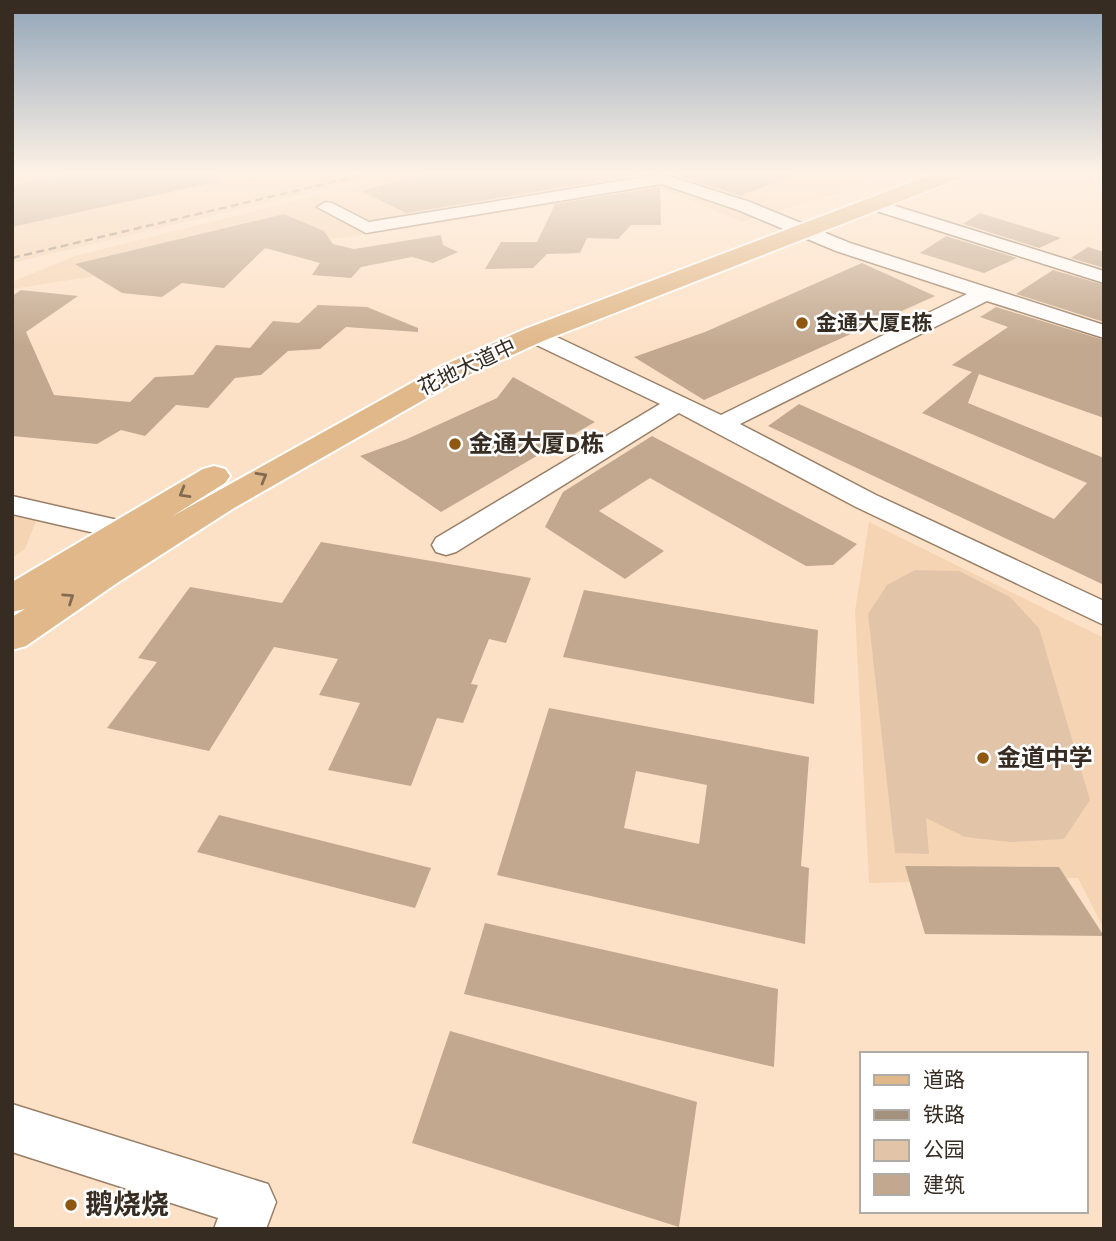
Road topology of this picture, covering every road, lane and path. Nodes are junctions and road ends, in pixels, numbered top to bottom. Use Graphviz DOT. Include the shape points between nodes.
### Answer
graph roads {
  1 [pos="782,230"];
  2 [pos="784,230"];
  3 [pos="800,230"];
  4 [pos="955,230"];
  5 [pos="1104,277"];
  6 [pos="986,293"];
  7 [pos="1104,331"];
  8 [pos="534,335"];
  9 [pos="677,404"];
  10 [pos="721,424"];
  11 [pos="12,505"];
  12 [pos="121,530"];
  13 [pos="446,545"];
  14 [pos="12,599"];
  15 [pos="1104,614"];
  16 [pos="12,636"];
  17 [pos="12,1128"];
  18 [pos="240,1229"];
  1 -- 12 [label="main road, 花地大道中, one-way" via="526,317 444,353"];
  2 -- 8 [label="main road, 花地大道中"];
  3 -- 6 [label="street"];
  4 -- 5 [label="street"];
  6 -- 7 [label="street"];
  6 -- 10 [label="street"];
  8 -- 9 [label="street"];
  16 -- 8 [label="main road, 花地大道中, one-way" via="256,481 421,388"];
  9 -- 10 [label="street"];
  9 -- 13 [label="street"];
  10 -- 15 [label="street" via="866,501"];
  11 -- 12 [label="street"];
  12 -- 14 [label="main road, 花地大道中"];
  17 -- 18 [label="street" via="250,1202"];
}
